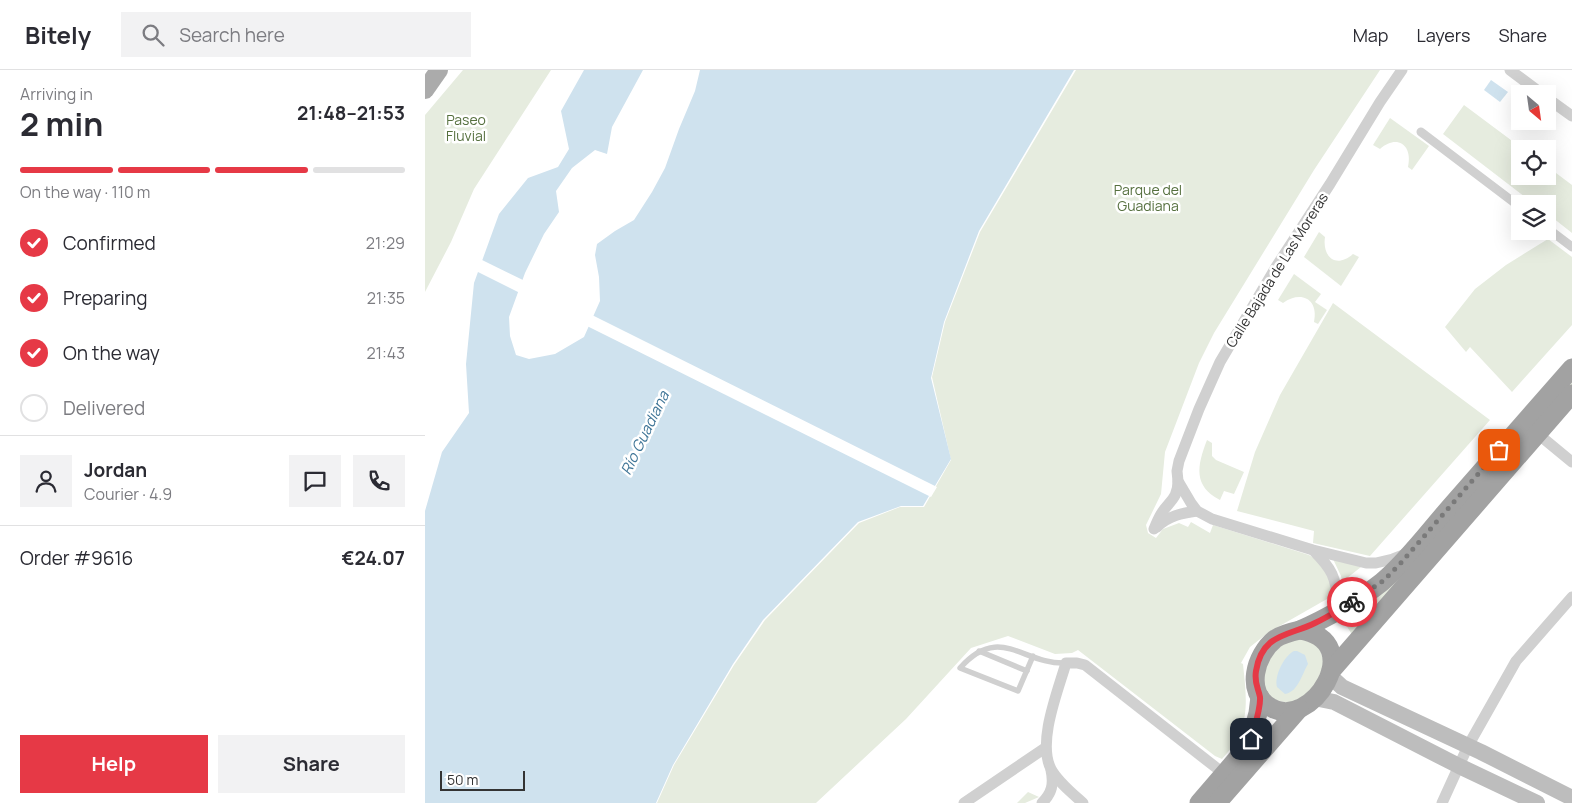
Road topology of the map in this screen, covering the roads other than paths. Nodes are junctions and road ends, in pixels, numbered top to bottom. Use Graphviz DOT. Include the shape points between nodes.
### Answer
graph roads {
  1 [pos="439,70"];
  2 [pos="1402,70"];
  3 [pos="1510,70"];
  4 [pos="1530,85"];
  5 [pos="425,90"];
  6 [pos="1556,104"];
  7 [pos="1572,116"];
  8 [pos="1421,132"];
  9 [pos="1511,200"];
  10 [pos="1556,234"];
  11 [pos="1572,246"];
  12 [pos="1569,373"];
  13 [pos="1572,394"];
  14 [pos="1538,434"];
  15 [pos="1572,462"];
  16 [pos="1178,482"];
  17 [pos="1197,511"];
  18 [pos="1313,550"];
  19 [pos="1411,551"];
  20 [pos="1572,597"];
  21 [pos="1337,602"];
  22 [pos="1300,630"];
  23 [pos="979,651"];
  24 [pos="1033,656"];
  25 [pos="1066,663"];
  26 [pos="1027,670"];
  27 [pos="1330,673"];
  28 [pos="1260,697"];
  29 [pos="1314,698"];
  30 [pos="1299,709"];
  31 [pos="1468,746"];
  32 [pos="1045,748"];
  33 [pos="1459,766"];
  34 [pos="1051,769"];
  35 [pos="1223,773"];
  36 [pos="1572,798"];
  37 [pos="964,803"];
  38 [pos="1042,803"];
  39 [pos="1083,803"];
  40 [pos="1199,803"];
  41 [pos="1217,803"];
  42 [pos="1442,803"];
  43 [pos="1537,803"];
  1 -- 5 [label="main road"];
  2 -- 16 [label="street, Calle Bajada de Las Moreras" via="1276,267 1220,362 1179,461"];
  3 -- 4 [label="street"];
  6 -- 7 [label="street"];
  8 -- 9 [label="street"];
  10 -- 11 [label="street"];
  12 -- 19 [label="highway"];
  13 -- 14 [label="highway"];
  14 -- 15 [label="street"];
  14 -- 27 [label="highway"];
  16 -- 17 [label="street"];
  16 -- 17 [label="street, Calle Bajada de Las Moreras" via="1175,498 1161,513 1153,530 1163,520"];
  17 -- 18 [label="street" via="1212,519"];
  18 -- 19 [label="street" via="1376,564"];
  18 -- 21 [label="street" via="1335,578"];
  19 -- 22 [label="highway" via="1383,581"];
  20 -- 31 [label="street" via="1516,661"];
  22 -- 27 [label="highway" via="1319,636 1327,644 1332,661"];
  22 -- 28 [label="highway" via="1276,638 1260,656 1255,679"];
  23 -- 24 [label="lane" via="997,646"];
  23 -- 26 [label="lane"];
  23 -- 26 [label="lane" via="960,668 1018,691"];
  24 -- 25 [label="lane"];
  24 -- 26 [label="lane"];
  25 -- 32 [label="street"];
  25 -- 35 [label="street" via="1085,665"];
  27 -- 29 [label="highway" via="1326,684"];
  27 -- 31 [label="main road" via="1345,688"];
  28 -- 30 [label="highway" via="1272,709 1282,712"];
  28 -- 35 [label="highway" via="1251,739 1237,760"];
  29 -- 30 [label="highway"];
  29 -- 33 [label="main road" via="1334,702"];
  30 -- 41 [label="highway"];
  31 -- 33 [label="street"];
  31 -- 36 [label="main road"];
  32 -- 34 [label="street"];
  32 -- 37 [label="street"];
  33 -- 42 [label="street"];
  33 -- 43 [label="main road"];
  34 -- 38 [label="street" via="1053,787"];
  34 -- 39 [label="street"];
  35 -- 40 [label="highway"];
}
